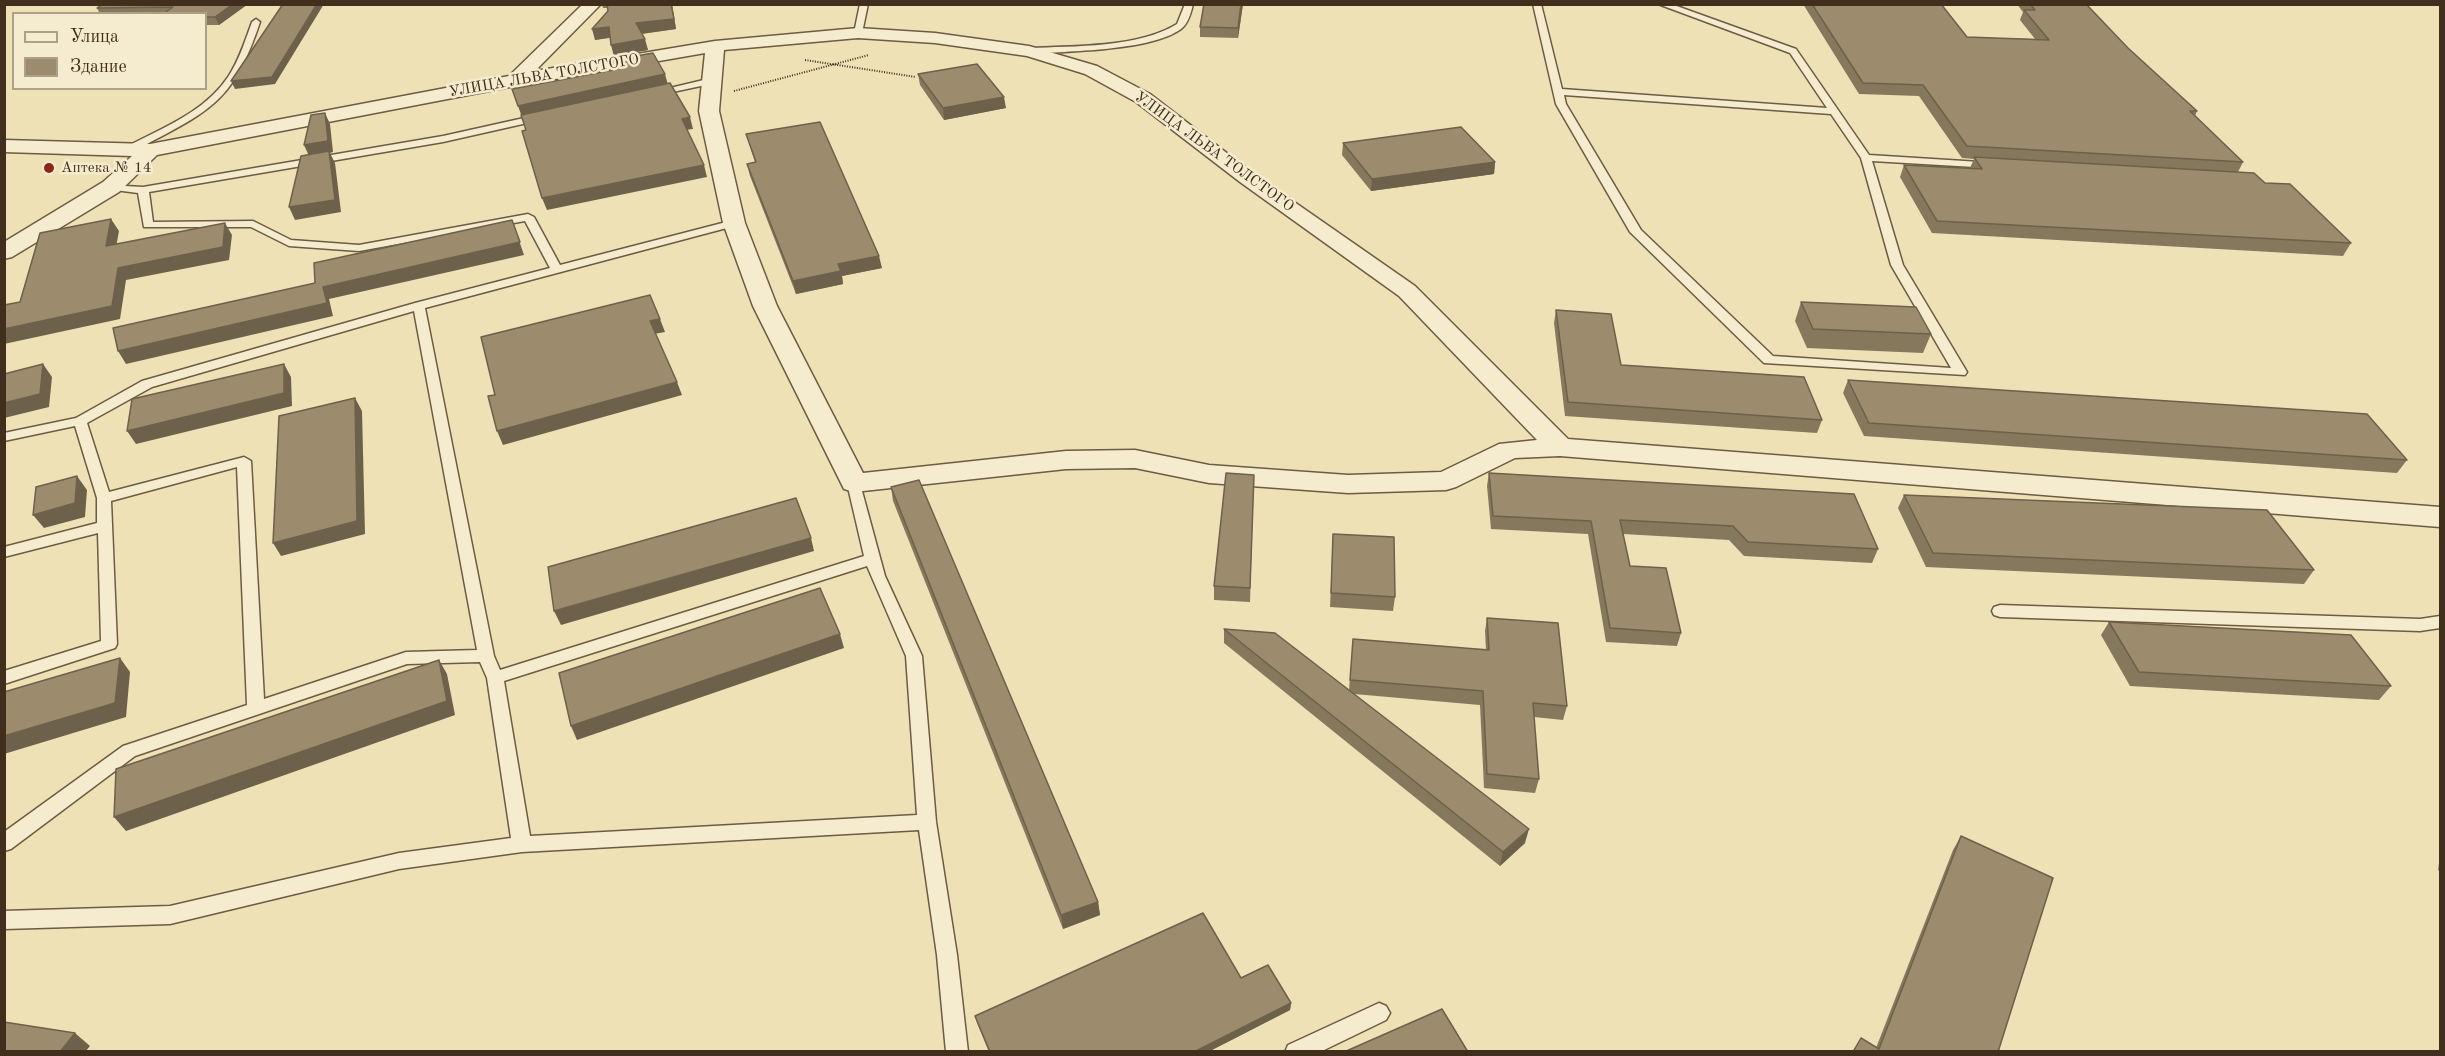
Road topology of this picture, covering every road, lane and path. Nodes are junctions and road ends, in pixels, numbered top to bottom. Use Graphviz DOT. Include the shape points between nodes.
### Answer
graph roads {
  1 [pos="593,4"];
  2 [pos="864,4"];
  3 [pos="1189,4"];
  4 [pos="1537,4"];
  5 [pos="1662,4"];
  6 [pos="256,22"];
  7 [pos="858,33"];
  8 [pos="715,46"];
  9 [pos="1029,51"];
  10 [pos="880,53"];
  11 [pos="802,60"];
  12 [pos="835,64"];
  13 [pos="916,77"];
  14 [pos="515,80"];
  15 [pos="711,89"];
  16 [pos="1558,92"];
  17 [pos="642,96"];
  18 [pos="1835,111"];
  19 [pos="548,116"];
  20 [pos="4,146"];
  21 [pos="140,149"];
  22 [pos="1866,158"];
  23 [pos="2008,166"];
  24 [pos="111,187"];
  25 [pos="143,190"];
  26 [pos="734,223"];
  27 [pos="4,252"];
  28 [pos="557,270"];
  29 [pos="419,306"];
  30 [pos="80,421"];
  31 [pos="4,437"];
  32 [pos="1560,447"];
  33 [pos="854,483"];
  34 [pos="104,498"];
  35 [pos="2437,521"];
  36 [pos="105,526"];
  37 [pos="4,552"];
  38 [pos="873,560"];
  39 [pos="2000,611"];
  40 [pos="2440,622"];
  41 [pos="486,656"];
  42 [pos="4,678"];
  43 [pos="495,678"];
  44 [pos="256,708"];
  45 [pos="927,822"];
  46 [pos="4,843"];
  47 [pos="522,843"];
  48 [pos="4,920"];
  49 [pos="1379,1013"];
  50 [pos="957,1052"];
  51 [pos="1296,1052"];
  1 -- 14 [label="street"];
  2 -- 7 [label="lane"];
  3 -- 9 [label="lane" via="1179,27 1152,38 1110,46"];
  4 -- 16 [label="lane"];
  5 -- 18 [label="lane" via="1793,51"];
  6 -- 21 [label="lane" via="230,82 208,105"];
  7 -- 8 [label="street, УЛИЦА ЛЬВА ТОЛСТОГО"];
  7 -- 9 [label="street, УЛИЦА ЛЬВА ТОЛСТОГО" via="935,38"];
  8 -- 14 [label="street, УЛИЦА ЛЬВА ТОЛСТОГО"];
  8 -- 15 [label="street"];
  9 -- 32 [label="street, УЛИЦА ЛЬВА ТОЛСТОГО" via="1091,70 1143,98 1247,178 1407,291"];
  10 -- 12 [label="path"];
  11 -- 12 [label="path"];
  12 -- 13 [label="path"];
  12 -- 15 [label="path"];
  14 -- 21 [label="street, УЛИЦА ЛЬВА ТОЛСТОГО"];
  15 -- 17 [label="lane"];
  15 -- 26 [label="street" via="709,111"];
  16 -- 18 [label="lane"];
  16 -- 22 [label="lane" via="1561,104 1636,232 1769,360 1960,372 1898,265"];
  18 -- 22 [label="lane"];
  19 -- 25 [label="lane" via="443,139"];
  20 -- 21 [label="street, УЛИЦА ЛЬВА ТОЛСТОГО"];
  21 -- 24 [label="street"];
  22 -- 23 [label="lane"];
  24 -- 25 [label="lane"];
  24 -- 27 [label="street"];
  25 -- 28 [label="lane" via="148,225 254,224 289,243 359,248 528,217"];
  26 -- 28 [label="lane"];
  26 -- 33 [label="street" via="765,306"];
  28 -- 29 [label="lane"];
  29 -- 30 [label="lane" via="147,384"];
  29 -- 41 [label="lane"];
  30 -- 31 [label="lane"];
  30 -- 34 [label="lane"];
  32 -- 33 [label="street" via="1509,450 1446,481 1348,484 1209,474 1135,459 1066,460"];
  32 -- 35 [label="street"];
  33 -- 38 [label="lane"];
  34 -- 36 [label="lane"];
  34 -- 44 [label="lane" via="244,461"];
  36 -- 37 [label="lane"];
  36 -- 42 [label="lane" via="109,644"];
  38 -- 43 [label="lane"];
  38 -- 45 [label="lane" via="914,656"];
  39 -- 40 [label="lane" via="2420,625"];
  41 -- 43 [label="lane"];
  41 -- 44 [label="lane" via="406,658"];
  43 -- 47 [label="lane"];
  44 -- 46 [label="lane" via="129,751"];
  45 -- 47 [label="lane"];
  45 -- 50 [label="lane"];
  47 -- 48 [label="lane" via="399,861 170,915"];
  49 -- 51 [label="lane"];
}
